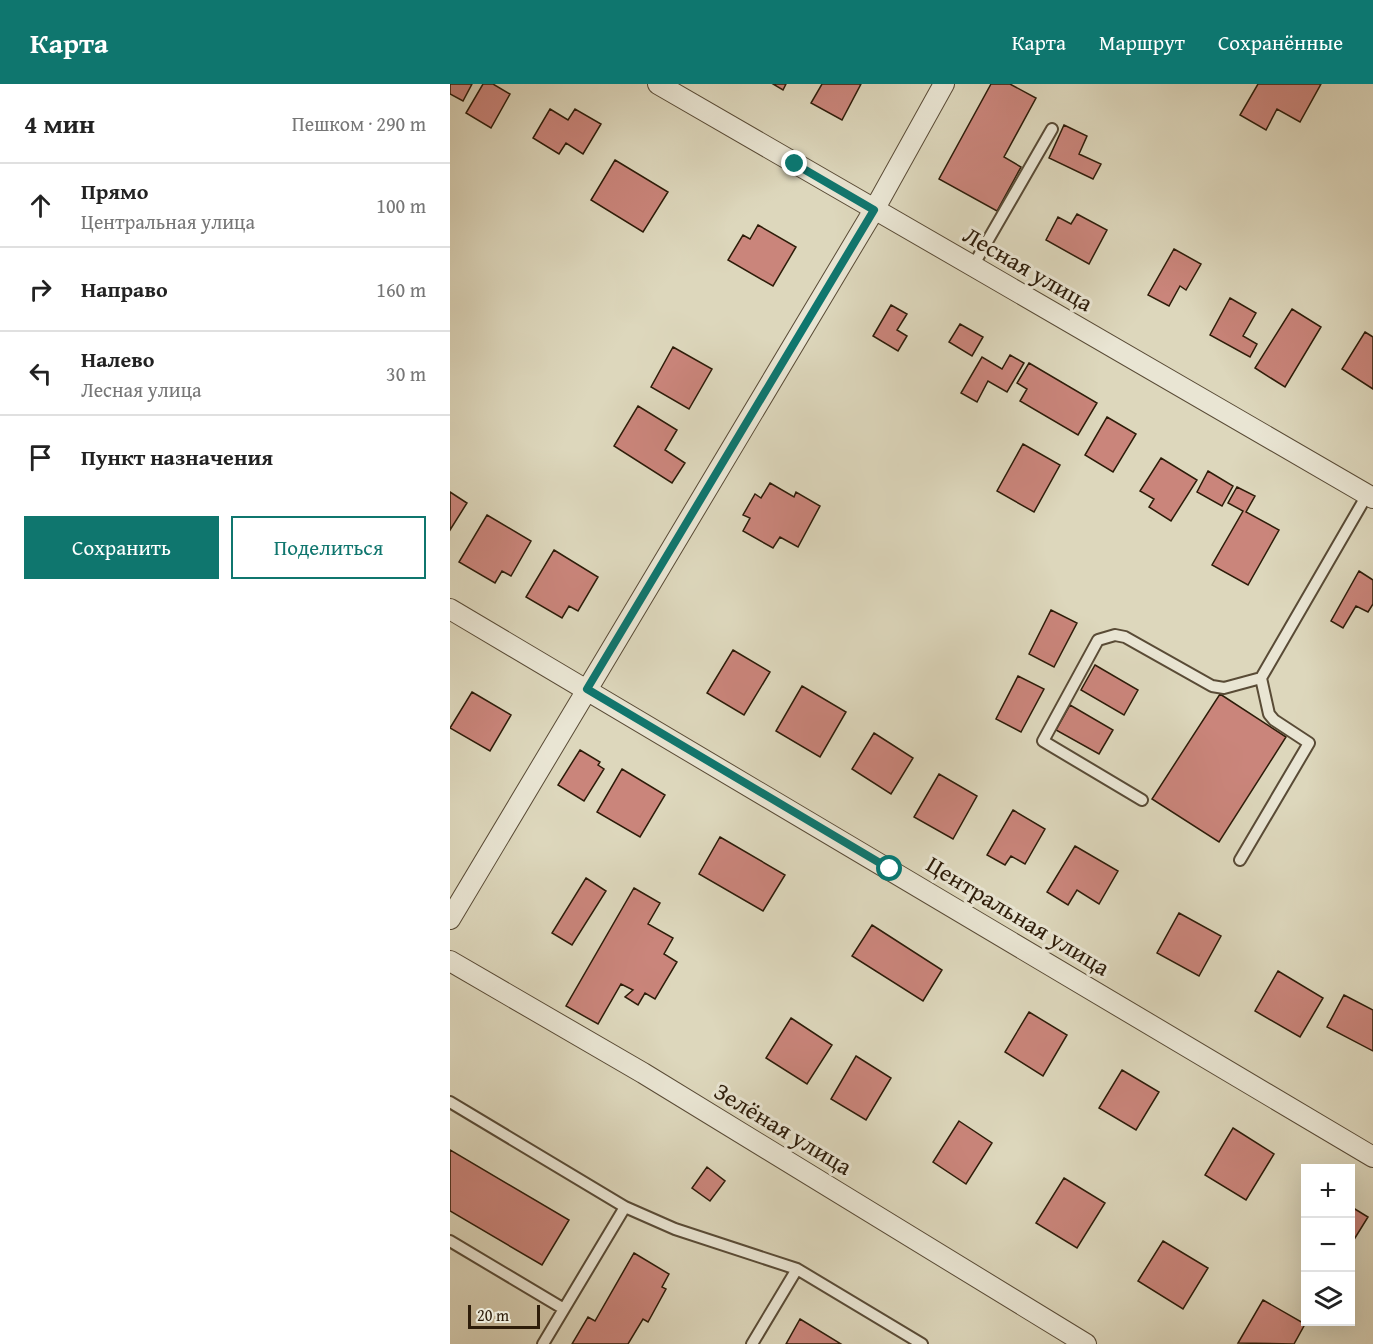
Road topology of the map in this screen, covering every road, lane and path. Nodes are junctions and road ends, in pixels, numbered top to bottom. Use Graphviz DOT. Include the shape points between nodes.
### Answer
graph roads {
  1 [pos="657,84"];
  2 [pos="944,84"];
  3 [pos="1052,129"];
  4 [pos="874,210"];
  5 [pos="973,266"];
  6 [pos="1370,497"];
  7 [pos="450,609"];
  8 [pos="1261,678"];
  9 [pos="587,689"];
  10 [pos="1142,800"];
  11 [pos="1240,860"];
  12 [pos="450,919"];
  13 [pos="450,961"];
  14 [pos="450,1102"];
  15 [pos="1373,1157"];
  16 [pos="625,1206"];
  17 [pos="450,1241"];
  18 [pos="797,1269"];
  19 [pos="564,1309"];
  20 [pos="543,1344"];
  21 [pos="752,1344"];
  22 [pos="922,1344"];
  23 [pos="1086,1344"];
  1 -- 4 [label="street, Лесная улица"];
  2 -- 4 [label="street"];
  3 -- 5 [label="lane"];
  4 -- 5 [label="street, Лесная улица"];
  4 -- 9 [label="street"];
  5 -- 6 [label="street, Лесная улица"];
  6 -- 8 [label="lane"];
  7 -- 9 [label="street, Центральная улица"];
  8 -- 10 [label="lane" via="1224,688 1212,686 1125,637 1115,635 1098,640 1043,741"];
  8 -- 11 [label="lane" via="1269,714 1309,742"];
  9 -- 12 [label="street"];
  9 -- 15 [label="street, Центральная улица"];
  13 -- 23 [label="street, Зелёная улица"];
  14 -- 16 [label="lane"];
  16 -- 18 [label="lane" via="675,1229"];
  16 -- 19 [label="lane"];
  17 -- 19 [label="lane"];
  18 -- 21 [label="lane"];
  18 -- 22 [label="lane"];
  19 -- 20 [label="lane"];
}
